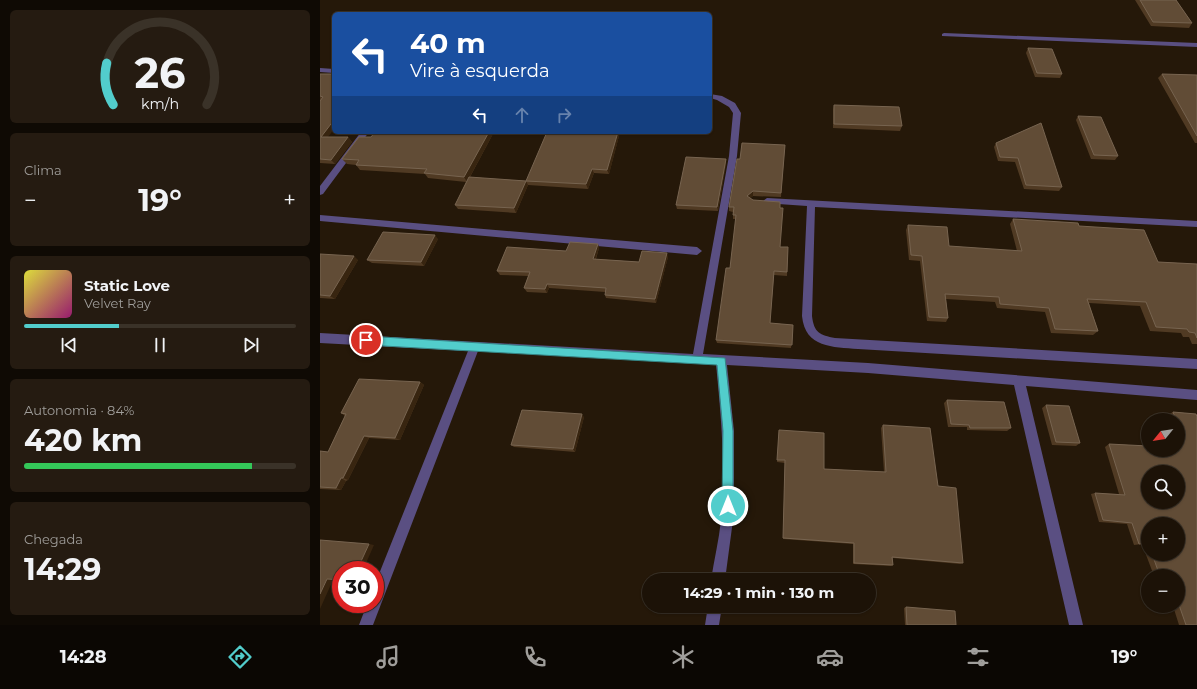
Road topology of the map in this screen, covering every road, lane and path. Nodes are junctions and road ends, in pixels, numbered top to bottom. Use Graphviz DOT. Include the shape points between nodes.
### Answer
graph roads {
  1 [pos="944,35"];
  2 [pos="1197,45"];
  3 [pos="320,70"];
  4 [pos="332,70"];
  5 [pos="712,96"];
  6 [pos="364,134"];
  7 [pos="320,192"];
  8 [pos="760,201"];
  9 [pos="811,204"];
  10 [pos="320,218"];
  11 [pos="1197,224"];
  12 [pos="697,251"];
  13 [pos="320,338"];
  14 [pos="475,346"];
  15 [pos="697,359"];
  16 [pos="721,361"];
  17 [pos="1197,364"];
  18 [pos="1019,381"];
  19 [pos="1197,395"];
  20 [pos="719,573"];
  21 [pos="384,578"];
  22 [pos="371,613"];
  23 [pos="714,613"];
  24 [pos="366,625"];
  25 [pos="712,625"];
  26 [pos="1076,625"];
  1 -- 2 [label="street"];
  3 -- 4 [label="street"];
  5 -- 15 [label="street" via="732,104 737,113 733,156"];
  6 -- 7 [label="street"];
  8 -- 9 [label="street"];
  9 -- 11 [label="street"];
  9 -- 17 [label="street" via="807,316 808,327 820,338 905,346"];
  10 -- 12 [label="street"];
  13 -- 14 [label="street"];
  14 -- 15 [label="street"];
  14 -- 21 [label="street"];
  15 -- 16 [label="street"];
  16 -- 18 [label="street" via="868,368"];
  16 -- 20 [label="street" via="728,431 728,491 727,520"];
  18 -- 19 [label="street"];
  18 -- 26 [label="street"];
  22 -- 24 [label="street"];
  23 -- 25 [label="street"];
}
